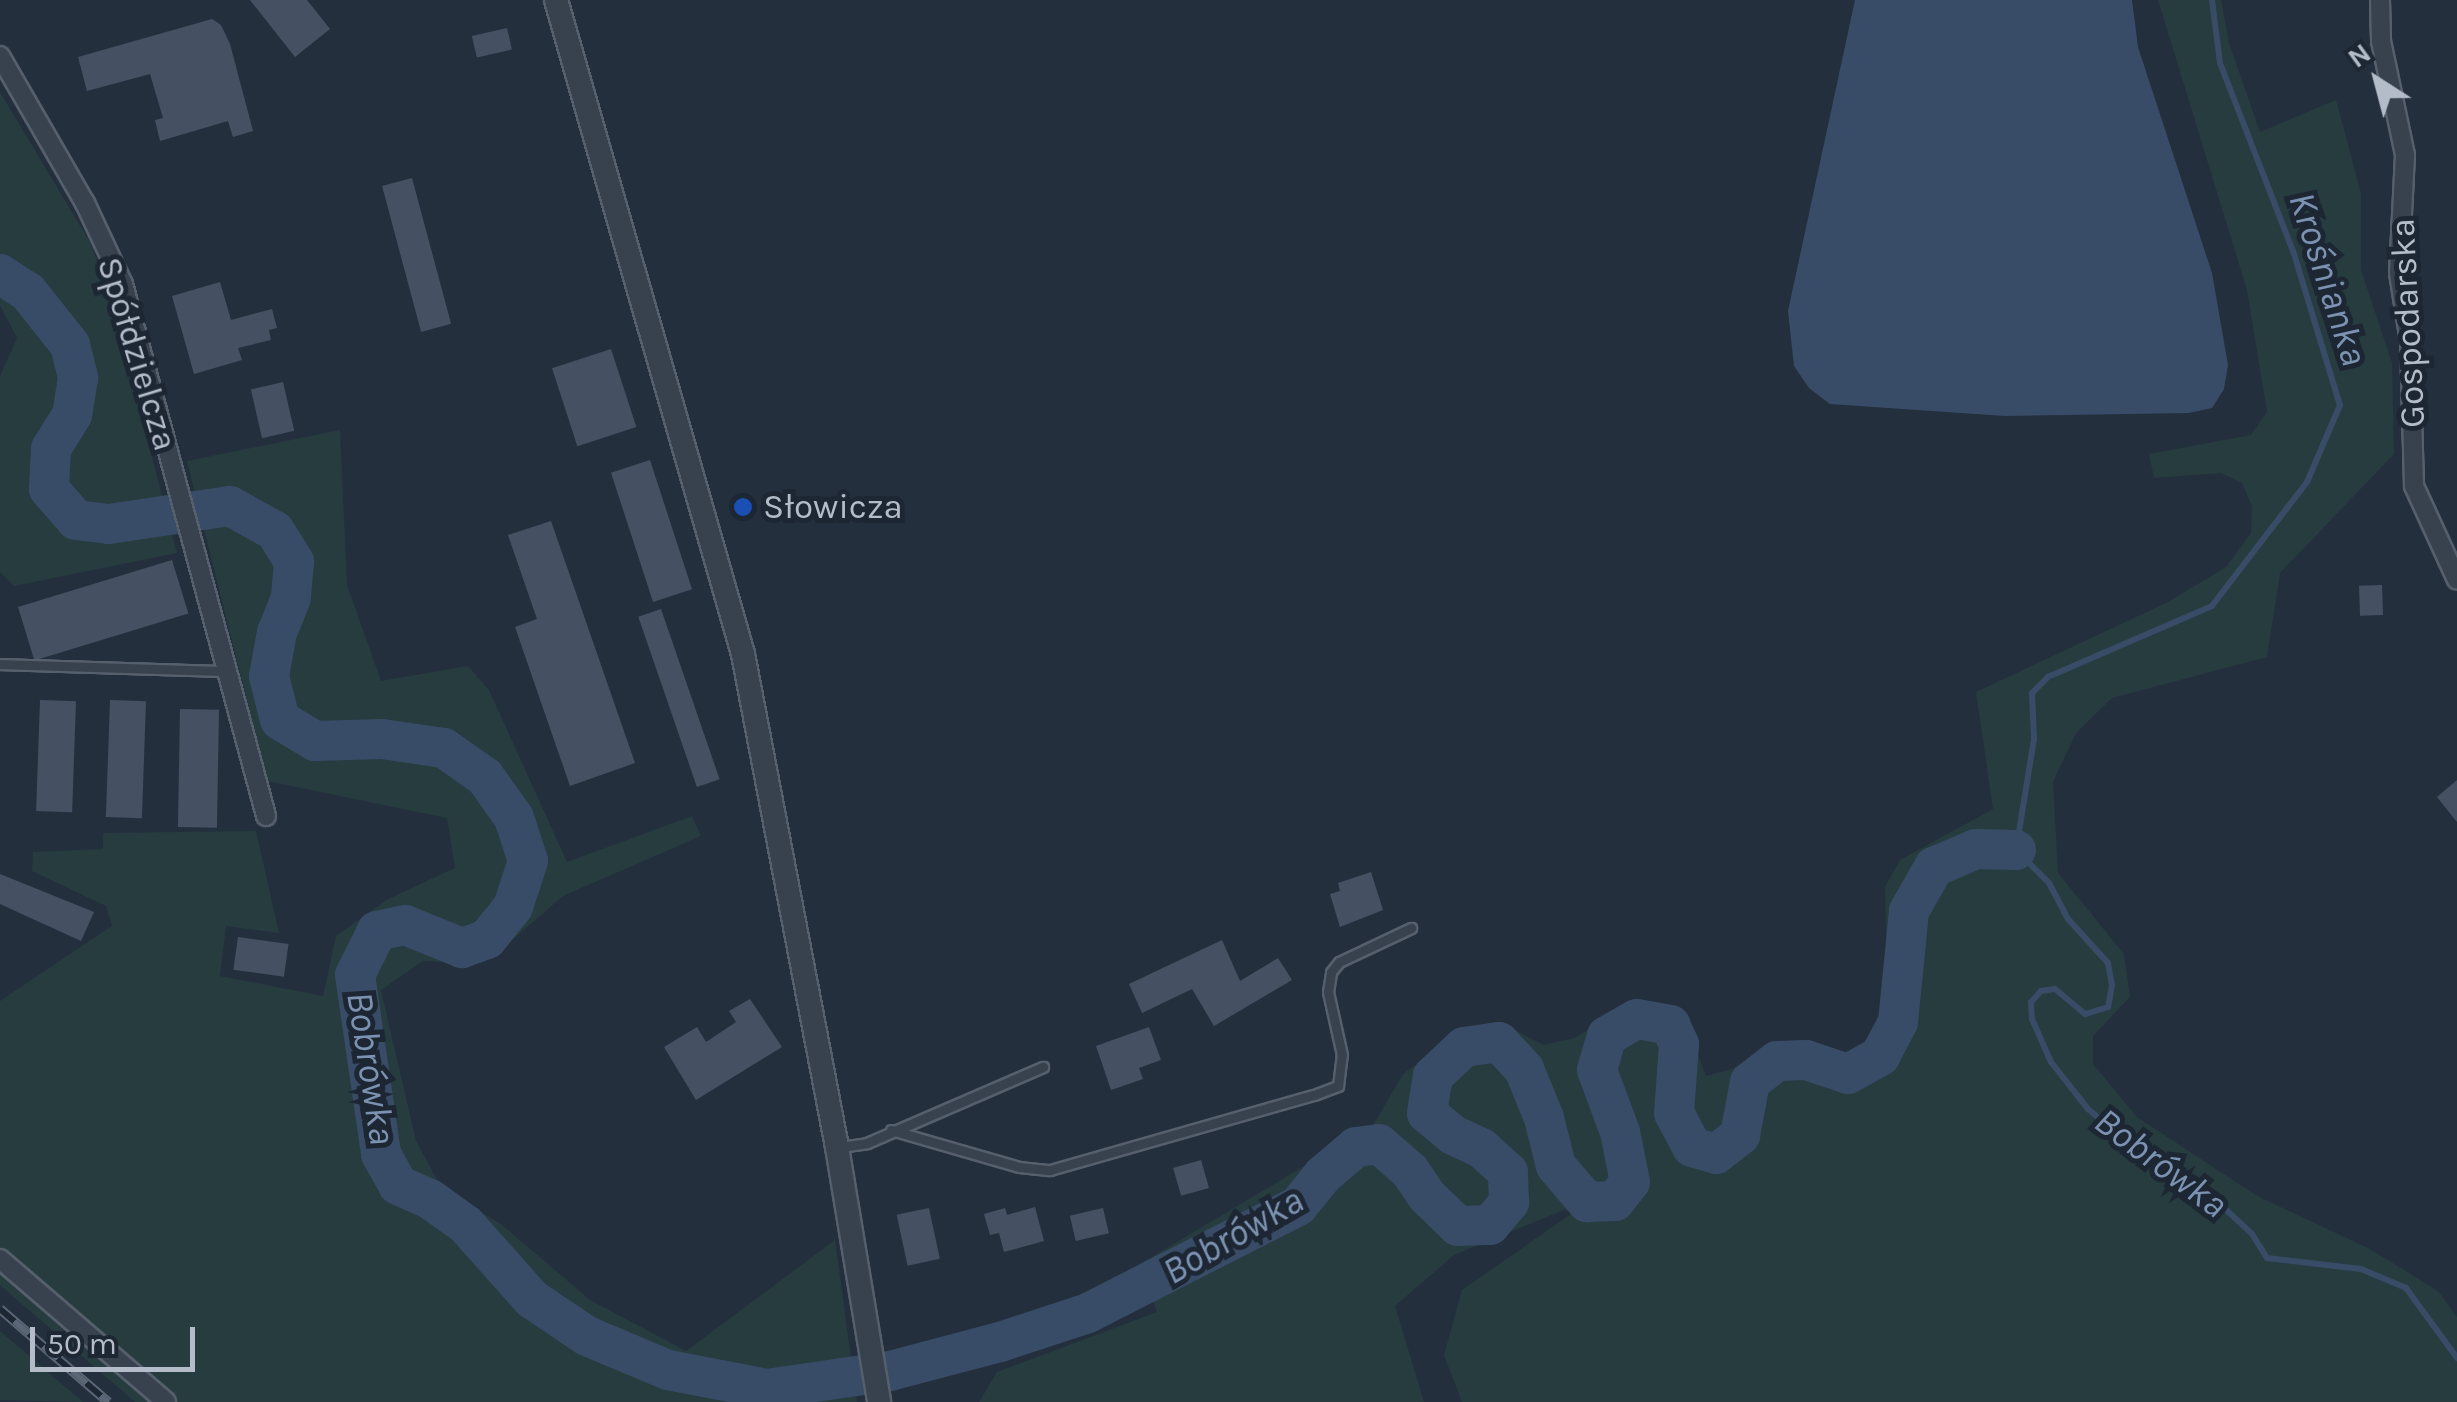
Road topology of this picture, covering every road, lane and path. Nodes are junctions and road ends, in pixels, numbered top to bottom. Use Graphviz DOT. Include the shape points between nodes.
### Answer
graph roads {
  1 [pos="556,0"];
  2 [pos="2380,0"];
  3 [pos="0,56"];
  4 [pos="2457,580"];
  5 [pos="0,664"];
  6 [pos="225,671"];
  7 [pos="266,816"];
  8 [pos="1411,928"];
  9 [pos="1043,1067"];
  10 [pos="891,1130"];
  11 [pos="837,1148"];
  12 [pos="0,1258"];
  13 [pos="878,1400"];
  14 [pos="166,1402"];
  1 -- 11 [label="street" via="743,654"];
  2 -- 4 [label="street, Gospodarska" via="2381,41 2405,155 2399,273 2410,342 2414,486"];
  3 -- 6 [label="street, Spółdzielcza" via="86,203 124,284"];
  5 -- 6 [label="lane"];
  6 -- 7 [label="street, Spółdzielcza"];
  8 -- 10 [label="lane" via="1331,972 1328,992 1342,1055 1338,1086 1050,1170"];
  9 -- 10 [label="lane"];
  10 -- 11 [label="lane" via="867,1144"];
  11 -- 13 [label="street"];
  12 -- 14 [label="street"];
}
